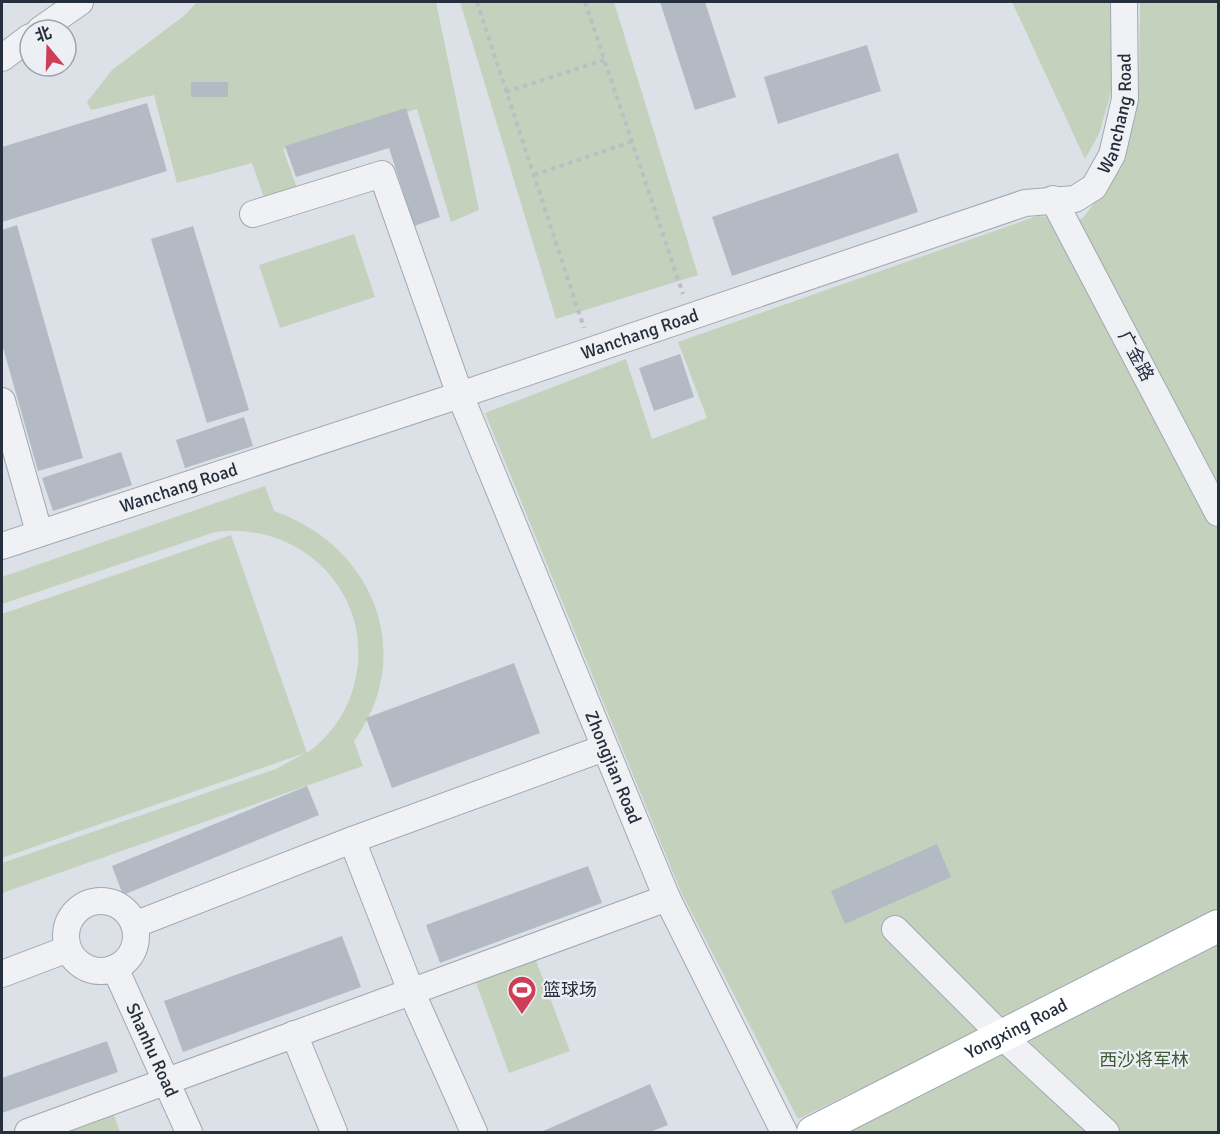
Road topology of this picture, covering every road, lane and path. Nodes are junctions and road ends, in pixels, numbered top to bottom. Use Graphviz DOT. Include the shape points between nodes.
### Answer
graph roads {
  1 [pos="80,2"];
  2 [pos="477,2"];
  3 [pos="585,2"];
  4 [pos="1124,2"];
  5 [pos="57,18"];
  6 [pos="18,46"];
  7 [pos="2,58"];
  8 [pos="604,60"];
  9 [pos="506,92"];
  10 [pos="631,142"];
  11 [pos="534,175"];
  12 [pos="1053,199"];
  13 [pos="253,214"];
  14 [pos="690,315"];
  15 [pos="591,349"];
  16 [pos="460,395"];
  17 [pos="2,401"];
  18 [pos="1218,513"];
  19 [pos="39,532"];
  20 [pos="2,546"];
  21 [pos="604,748"];
  22 [pos="352,840"];
  23 [pos="667,898"];
  24 [pos="134,925"];
  25 [pos="1218,926"];
  26 [pos="896,929"];
  27 [pos="68,949"];
  28 [pos="115,968"];
  29 [pos="2,974"];
  30 [pos="411,991"];
  31 [pos="294,1034"];
  32 [pos="1004,1037"];
  33 [pos="166,1082"];
  34 [pos="28,1132"];
  35 [pos="189,1132"];
  36 [pos="334,1132"];
  37 [pos="474,1132"];
  38 [pos="784,1132"];
  39 [pos="813,1132"];
  40 [pos="1106,1132"];
  1 -- 5 [label="street"];
  2 -- 9 [label="path"];
  3 -- 8 [label="path"];
  4 -- 12 [label="street, Wanchang Road" via="1125,99 1112,155 1094,187 1076,199"];
  6 -- 7 [label="street"];
  8 -- 9 [label="path"];
  8 -- 10 [label="path"];
  9 -- 11 [label="path"];
  10 -- 11 [label="path"];
  10 -- 14 [label="path"];
  11 -- 15 [label="path"];
  12 -- 14 [label="street, Wanchang Road" via="1025,203"];
  12 -- 18 [label="street, 广金路"];
  13 -- 16 [label="street, Zhongjian Road" via="382,174"];
  14 -- 15 [label="street, Wanchang Road"];
  15 -- 16 [label="street, Wanchang Road"];
  16 -- 19 [label="street, Wanchang Road"];
  16 -- 21 [label="street, Zhongjian Road"];
  17 -- 19 [label="street"];
  19 -- 20 [label="street, Wanchang Road"];
  21 -- 22 [label="street"];
  21 -- 23 [label="street, Zhongjian Road"];
  22 -- 24 [label="street"];
  22 -- 30 [label="street"];
  23 -- 30 [label="street"];
  23 -- 38 [label="street, Zhongjian Road"];
  24 -- 27 [label="street" via="121,907 111,902 88,903 71,917 66,938"];
  24 -- 28 [label="street" via="130,955"];
  25 -- 32 [label="main road, Yongxing Road"];
  26 -- 32 [label="street"];
  27 -- 28 [label="street" via="74,959 93,970"];
  27 -- 29 [label="street"];
  28 -- 33 [label="street, Shanhu Road"];
  30 -- 31 [label="street"];
  30 -- 37 [label="street"];
  31 -- 33 [label="street"];
  31 -- 36 [label="street"];
  32 -- 39 [label="main road, Yongxing Road"];
  32 -- 40 [label="street"];
  33 -- 34 [label="street"];
  33 -- 35 [label="street, Shanhu Road"];
}
